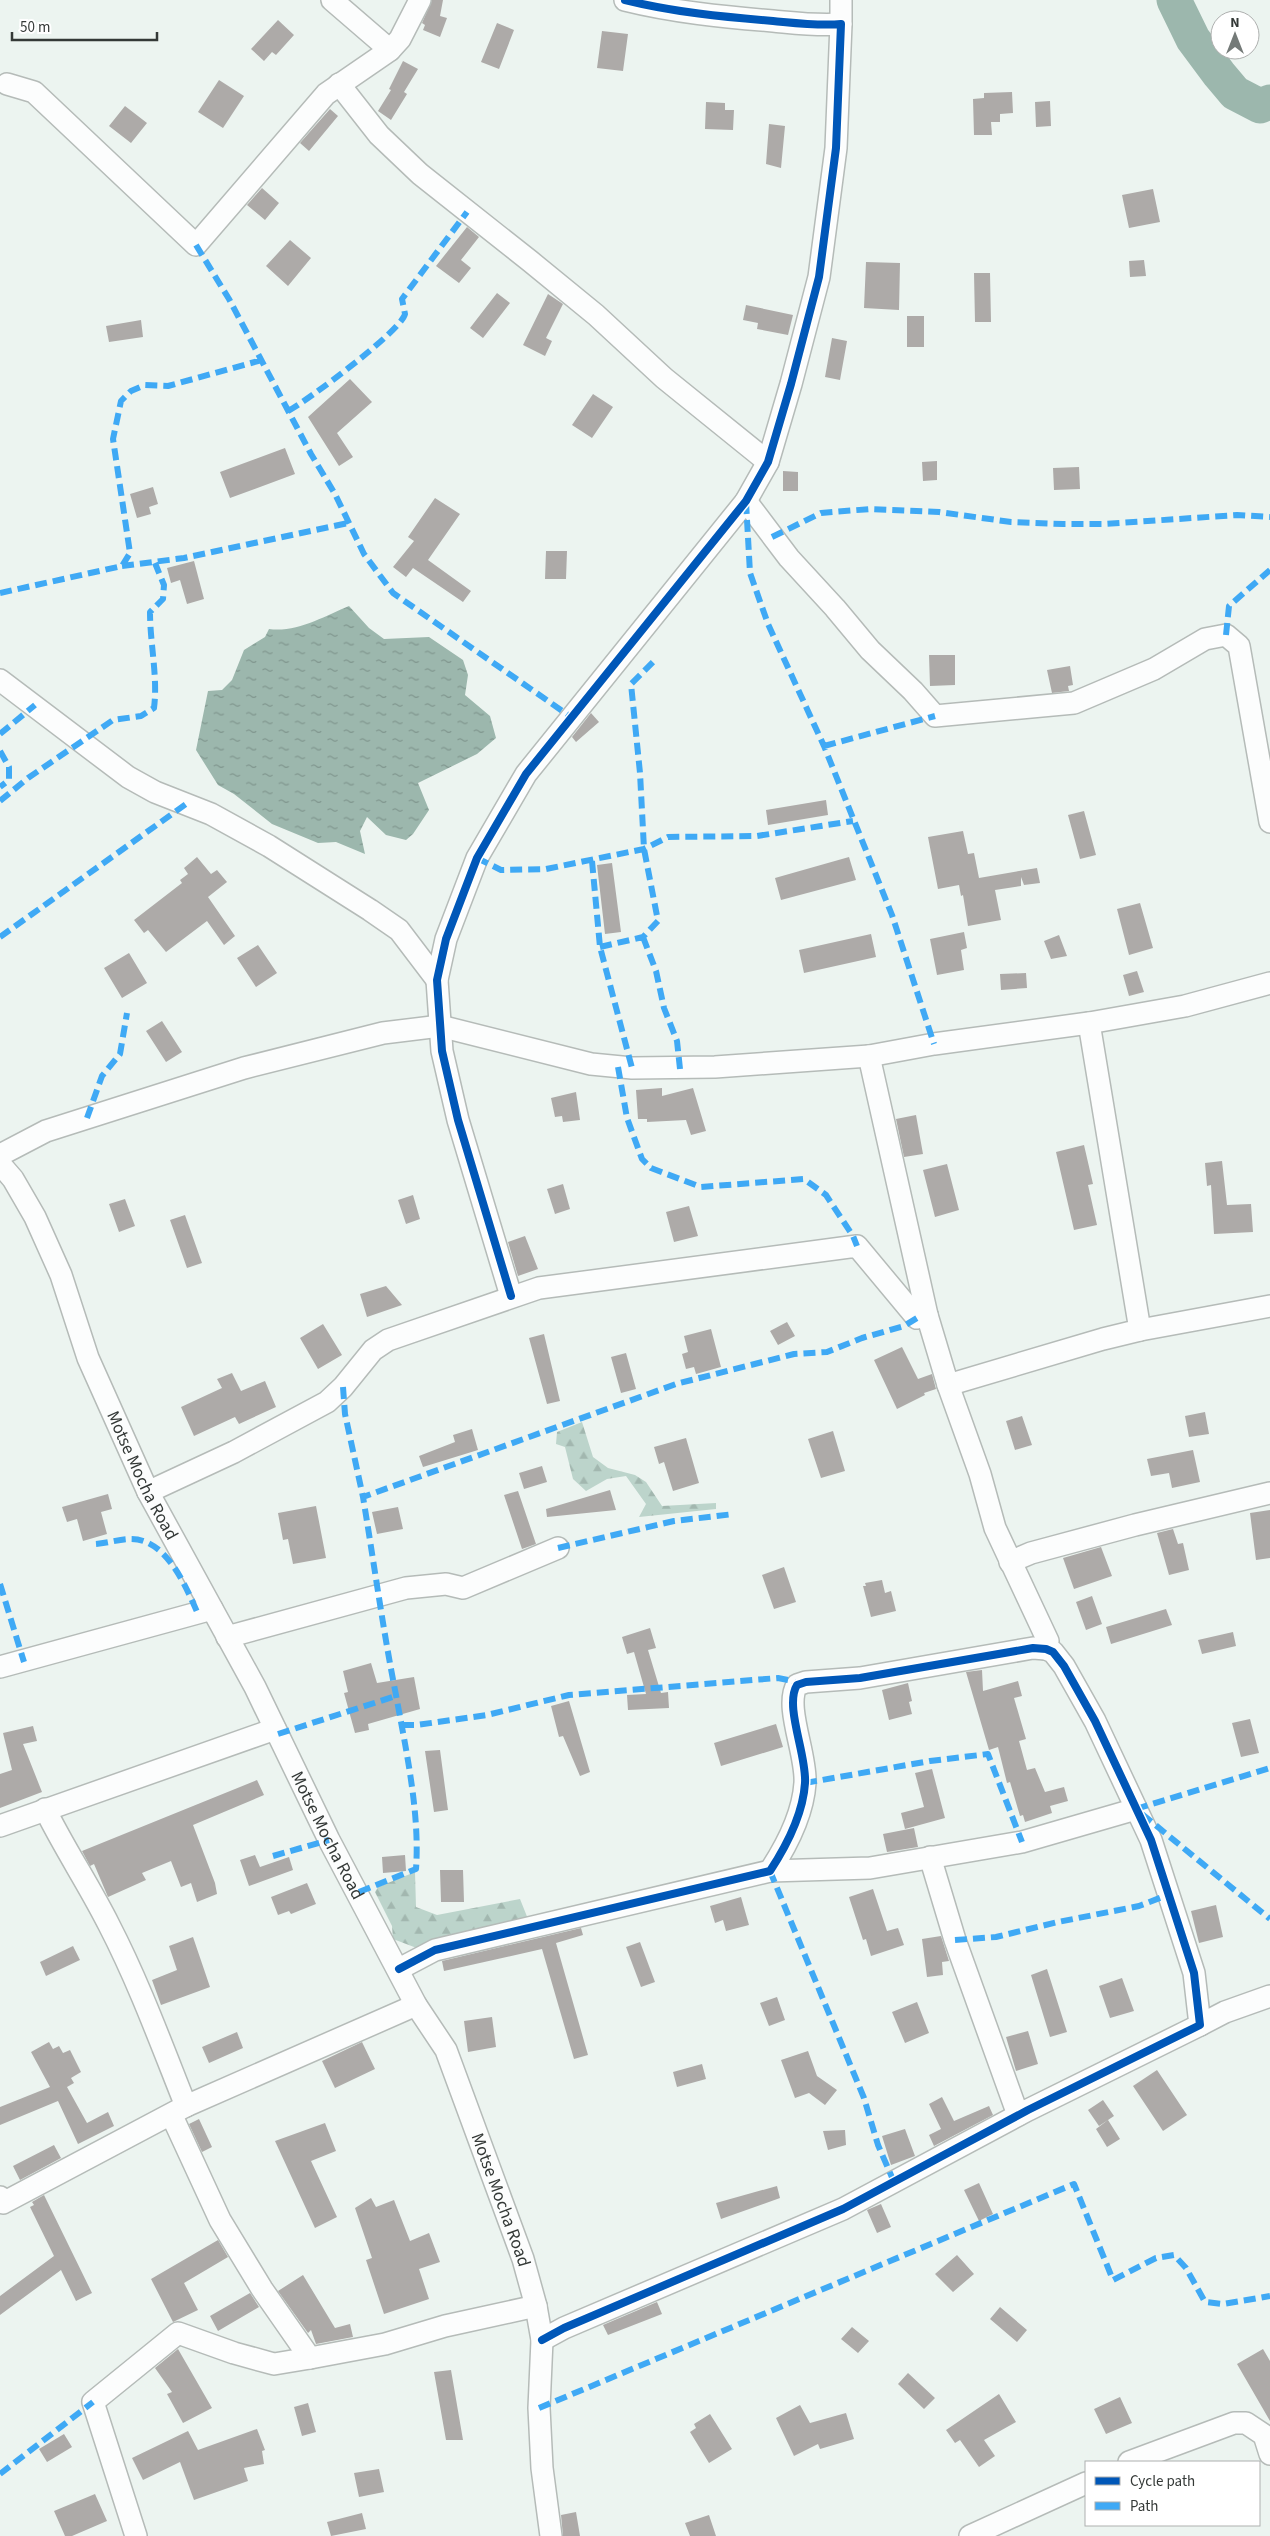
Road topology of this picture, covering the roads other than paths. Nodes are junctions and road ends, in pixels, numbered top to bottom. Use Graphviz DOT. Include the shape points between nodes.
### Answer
graph roads {
  1 [pos="332,0"];
  2 [pos="420,0"];
  3 [pos="625,0"];
  4 [pos="840,0"];
  5 [pos="841,24"];
  6 [pos="390,50"];
  7 [pos="339,84"];
  8 [pos="2,86"];
  9 [pos="768,462"];
  10 [pos="746,501"];
  11 [pos="0,680"];
  12 [pos="1270,822"];
  13 [pos="437,980"];
  14 [pos="1270,983"];
  15 [pos="1089,1023"];
  16 [pos="440,1026"];
  17 [pos="869,1056"];
  18 [pos="0,1154"];
  19 [pos="0,1164"];
  20 [pos="512,1296"];
  21 [pos="1270,1306"];
  22 [pos="927,1315"];
  23 [pos="1140,1330"];
  24 [pos="948,1385"];
  25 [pos="148,1492"];
  26 [pos="1270,1494"];
  27 [pos="558,1548"];
  28 [pos="1010,1562"];
  29 [pos="212,1609"];
  30 [pos="227,1637"];
  31 [pos="1046,1649"];
  32 [pos="0,1667"];
  33 [pos="275,1729"];
  34 [pos="45,1808"];
  35 [pos="1136,1809"];
  36 [pos="0,1826"];
  37 [pos="930,1857"];
  38 [pos="770,1871"];
  39 [pos="399,1970"];
  40 [pos="1270,1996"];
  41 [pos="416,2005"];
  42 [pos="1200,2025"];
  43 [pos="179,2111"];
  44 [pos="1018,2115"];
  45 [pos="1,2201"];
  46 [pos="536,2306"];
  47 [pos="542,2340"];
  48 [pos="310,2358"];
  49 [pos="1270,2454"];
  50 [pos="1133,2461"];
  51 [pos="1085,2483"];
  52 [pos="136,2536"];
  53 [pos="551,2536"];
  54 [pos="970,2536"];
  1 -- 6 [label="street"];
  2 -- 6 [label="street" via="400,39"];
  3 -- 5 [label="street" via="745,19"];
  4 -- 5 [label="street"];
  5 -- 9 [label="street" via="836,148 819,277"];
  6 -- 7 [label="street"];
  7 -- 8 [label="street" via="326,94 196,245 34,92"];
  7 -- 9 [label="street" via="379,136 420,174 552,279 664,378"];
  9 -- 10 [label="street"];
  10 -- 12 [label="street" via="789,558 870,650 935,716 1074,703 1154,669 1205,639 1226,635 1239,646"];
  10 -- 13 [label="street" via="526,774 477,858 446,939"];
  11 -- 13 [label="street" via="128,777 155,792 211,814 269,846 370,910 399,930"];
  13 -- 16 [label="street"];
  14 -- 15 [label="street" via="1185,1006"];
  15 -- 17 [label="street"];
  15 -- 23 [label="street"];
  16 -- 17 [label="street" via="561,1058 625,1068 715,1067"];
  16 -- 18 [label="street" via="383,1033 244,1068 46,1131"];
  16 -- 20 [label="street" via="442,1051 458,1120"];
  17 -- 22 [label="street"];
  19 -- 25 [label="street, Motse Mocha Road" via="13,1179 35,1217 61,1275 88,1358"];
  20 -- 22 [label="street" via="581,1281 857,1246 917,1318"];
  20 -- 25 [label="street" via="388,1340 373,1350 327,1402 234,1452"];
  21 -- 23 [label="street"];
  22 -- 24 [label="street"];
  23 -- 24 [label="street"];
  24 -- 28 [label="street" via="980,1474 994,1528"];
  25 -- 29 [label="street, Motse Mocha Road"];
  26 -- 28 [label="street" via="1126,1528 1031,1553"];
  27 -- 30 [label="street" via="463,1588 446,1584 406,1588"];
  28 -- 31 [label="street" via="1048,1641"];
  29 -- 30 [label="street, Motse Mocha Road"];
  29 -- 32 [label="street"];
  30 -- 33 [label="street, Motse Mocha Road"];
  31 -- 35 [label="street" via="1053,1652 1072,1679 1095,1720"];
  31 -- 38 [label="street" via="1013,1650 860,1678 797,1685 792,1699 805,1783 791,1836"];
  33 -- 34 [label="street"];
  33 -- 39 [label="street, Motse Mocha Road" via="329,1840"];
  34 -- 36 [label="street"];
  34 -- 43 [label="street" via="56,1833 110,1925"];
  35 -- 37 [label="street" via="1022,1842"];
  35 -- 42 [label="street" via="1151,1840 1194,1973"];
  37 -- 38 [label="street" via="870,1868"];
  37 -- 44 [label="street" via="955,1940"];
  38 -- 39 [label="street" via="435,1950"];
  39 -- 41 [label="street, Motse Mocha Road"];
  40 -- 42 [label="street"];
  41 -- 43 [label="street"];
  41 -- 46 [label="street, Motse Mocha Road" via="446,2050 523,2259"];
  42 -- 44 [label="street"];
  43 -- 45 [label="street"];
  43 -- 48 [label="street" via="220,2220 262,2289"];
  44 -- 47 [label="street" via="843,2209"];
  46 -- 47 [label="street, Motse Mocha Road"];
  46 -- 48 [label="street" via="445,2326 385,2344"];
  47 -- 53 [label="street, Motse Mocha Road" via="540,2433"];
  48 -- 52 [label="street" via="274,2364 234,2354 178,2333 93,2402"];
  49 -- 50 [label="street" via="1264,2435 1257,2428 1246,2423 1234,2423"];
  51 -- 54 [label="street"];
}
